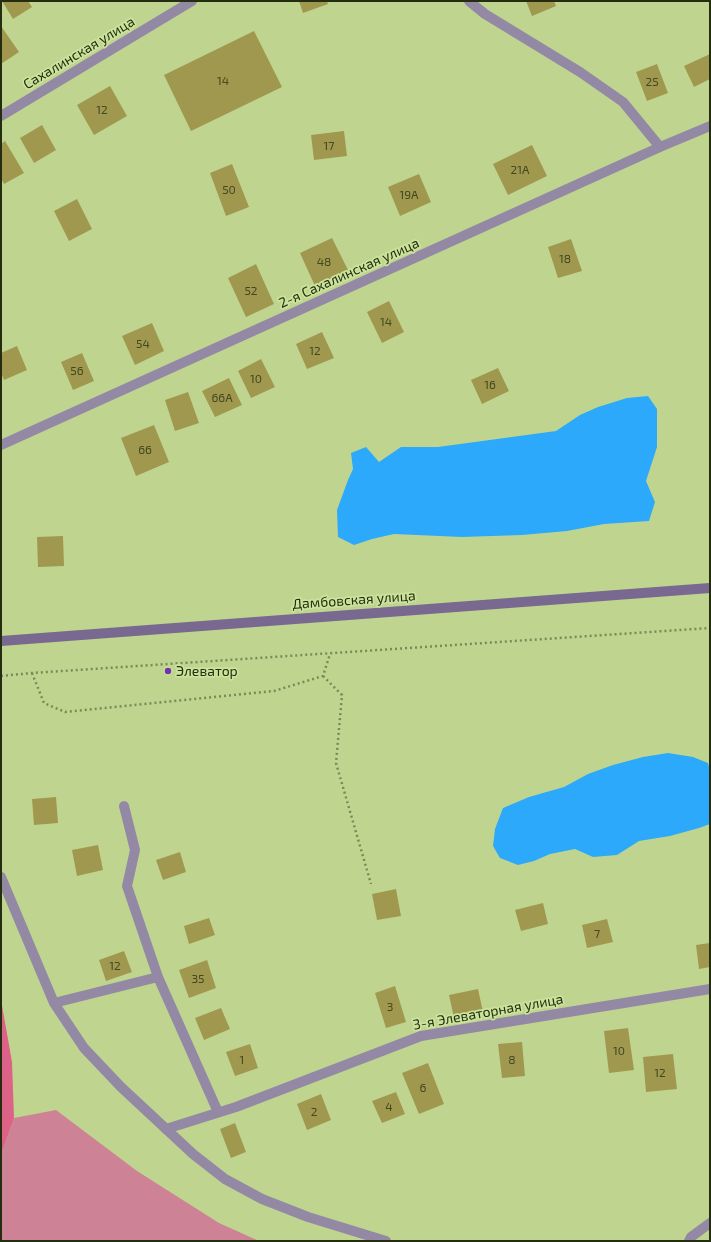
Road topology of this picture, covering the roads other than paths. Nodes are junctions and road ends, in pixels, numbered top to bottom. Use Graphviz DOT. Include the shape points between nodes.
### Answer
graph roads {
  1 [pos="192,1"];
  2 [pos="469,1"];
  3 [pos="1,116"];
  4 [pos="710,126"];
  5 [pos="660,147"];
  6 [pos="1,445"];
  7 [pos="710,588"];
  8 [pos="1,641"];
  9 [pos="124,806"];
  10 [pos="1,877"];
  11 [pos="158,977"];
  12 [pos="710,988"];
  13 [pos="54,1003"];
  14 [pos="218,1112"];
  15 [pos="166,1129"];
  16 [pos="710,1223"];
  17 [pos="386,1241"];
  18 [pos="689,1241"];
  1 -- 3 [label="street, Сахалинская улица"];
  2 -- 5 [label="street" via="485,14 580,72 623,102"];
  4 -- 5 [label="street, 2-я Сахалинская улица"];
  5 -- 6 [label="street, 2-я Сахалинская улица"];
  7 -- 8 [label="main road, Дамбовская улица"];
  9 -- 11 [label="street" via="135,850 127,886"];
  10 -- 13 [label="street"];
  11 -- 13 [label="street"];
  11 -- 14 [label="street"];
  12 -- 14 [label="street, 3-я Элеваторная улица" via="421,1036"];
  13 -- 15 [label="street" via="84,1048"];
  14 -- 15 [label="street, 3-я Элеваторная улица"];
  15 -- 17 [label="street" via="225,1179 262,1199 308,1217"];
  16 -- 18 [label="street"];
}
